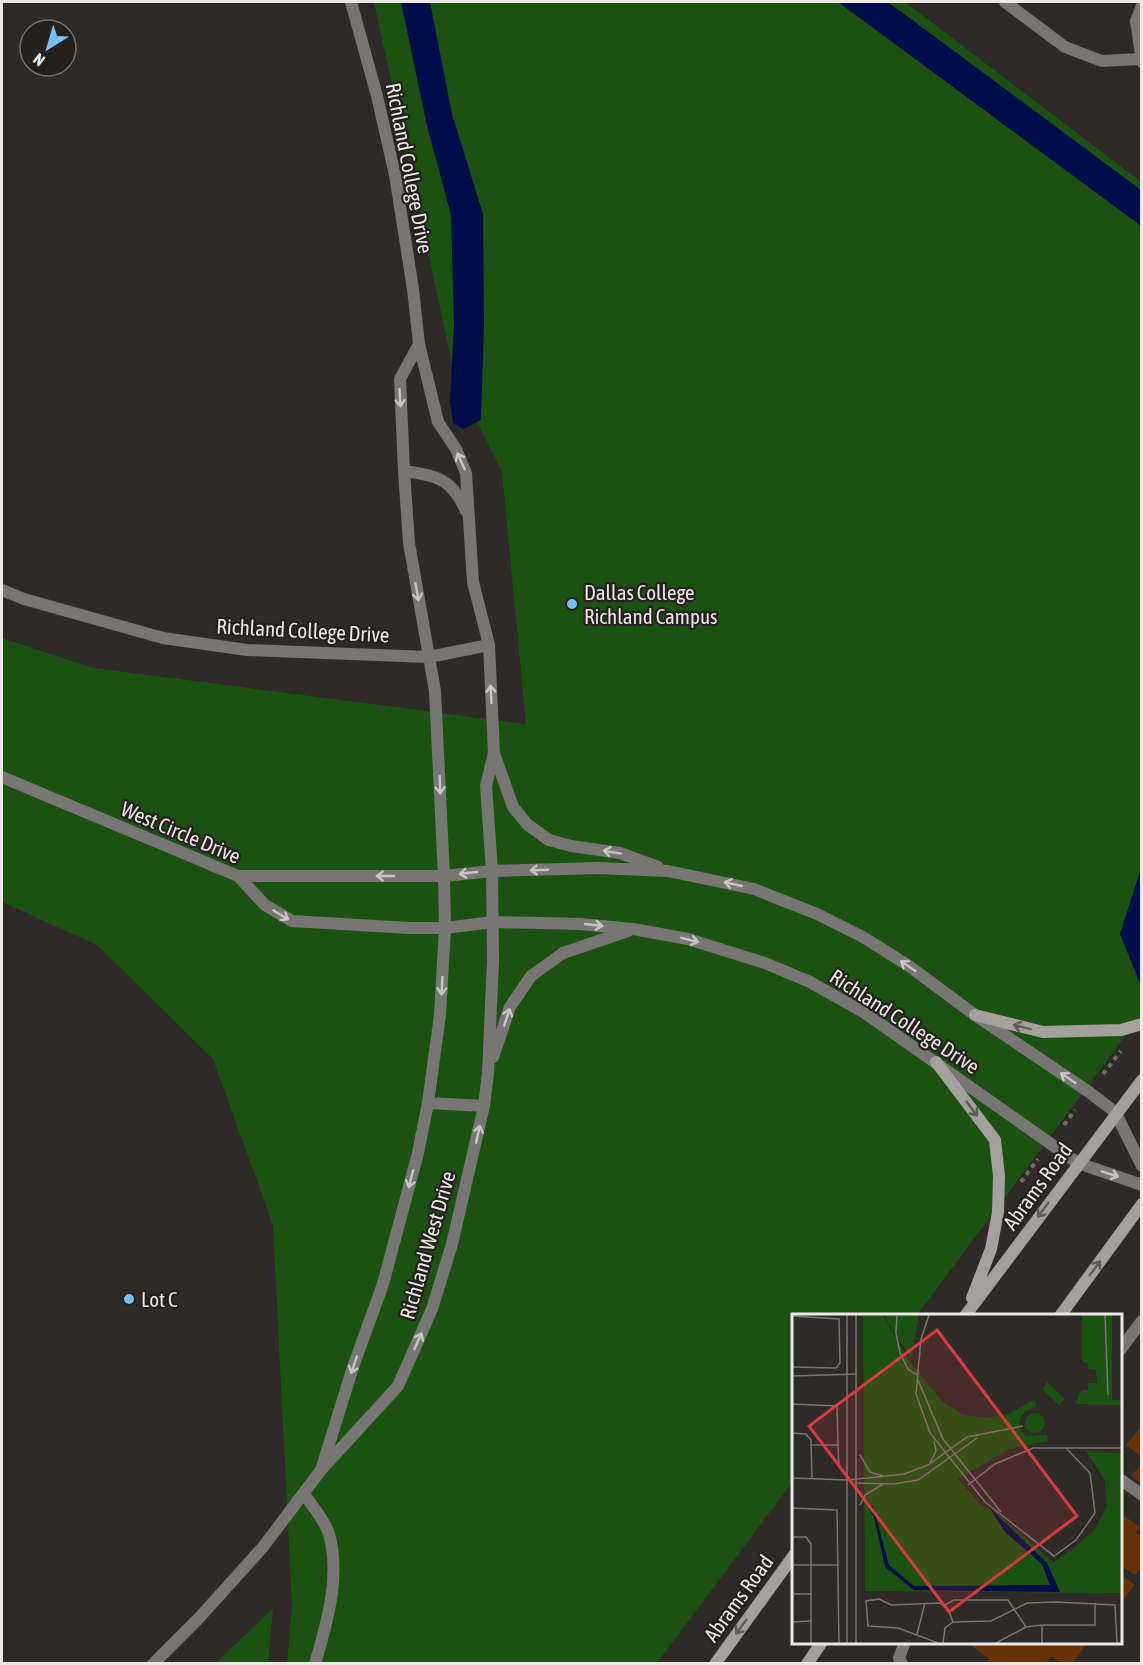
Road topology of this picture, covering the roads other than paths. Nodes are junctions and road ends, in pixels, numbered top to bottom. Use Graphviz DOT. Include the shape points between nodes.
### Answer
graph roads {
  1 [pos="351,2"];
  2 [pos="1005,2"];
  3 [pos="1142,6"];
  4 [pos="1141,61"];
  5 [pos="419,344"];
  6 [pos="404,471"];
  7 [pos="470,524"];
  8 [pos="2,590"];
  9 [pos="489,645"];
  10 [pos="429,657"];
  11 [pos="494,753"];
  12 [pos="2,777"];
  13 [pos="492,871"];
  14 [pos="668,871"];
  15 [pos="238,876"];
  16 [pos="444,876"];
  17 [pos="493,922"];
  18 [pos="445,928"];
  19 [pos="633,929"];
  20 [pos="975,1015"];
  21 [pos="1142,1024"];
  22 [pos="936,1062"];
  23 [pos="488,1073"];
  24 [pos="1142,1080"];
  25 [pos="428,1103"];
  26 [pos="484,1106"];
  27 [pos="1115,1113"];
  28 [pos="1078,1163"];
  29 [pos="1142,1166"];
  30 [pos="1142,1185"];
  31 [pos="1142,1204"];
  32 [pos="965,1314"];
  33 [pos="965,1314"];
  34 [pos="1061,1314"];
  35 [pos="1142,1321"];
  36 [pos="1122,1347"];
  37 [pos="321,1470"];
  38 [pos="1122,1480"];
  39 [pos="304,1494"];
  40 [pos="1142,1495"];
  41 [pos="792,1558"];
  42 [pos="821,1644"];
  43 [pos="904,1644"];
  44 [pos="153,1664"];
  45 [pos="315,1664"];
  46 [pos="715,1664"];
  47 [pos="807,1664"];
  48 [pos="902,1664"];
  1 -- 5 [label="street, Richland College Drive" via="395,175"];
  2 -- 4 [label="street" via="1065,47 1102,61"];
  3 -- 4 [label="street" via="1136,21"];
  5 -- 6 [label="street, one-way" via="400,379"];
  7 -- 5 [label="street, Richland College Drive, one-way" via="466,473 438,422"];
  6 -- 7 [label="street, Richland College Drive" via="445,481 460,497"];
  6 -- 10 [label="street, one-way" via="409,543"];
  7 -- 9 [label="street, Richland College Drive" via="473,582"];
  8 -- 10 [label="street, Richland College Drive" via="163,638 247,650"];
  9 -- 10 [label="street, Richland College Drive"];
  11 -- 9 [label="street, Richland College Drive, one-way"];
  10 -- 16 [label="street, one-way" via="435,691"];
  11 -- 13 [label="street, Richland College Drive" via="486,786"];
  14 -- 11 [label="street, Richland College Drive, one-way" via="620,853 549,840 528,825 513,807"];
  12 -- 15 [label="street, West Circle Drive"];
  14 -- 13 [label="street, Richland College Drive, one-way"];
  13 -- 16 [label="street, Richland College Drive, one-way"];
  13 -- 17 [label="street, Richland West Drive"];
  20 -- 14 [label="street, Richland College Drive, one-way" via="900,960 817,914 754,889"];
  16 -- 15 [label="street, Richland College Drive, one-way"];
  15 -- 18 [label="street, West Circle Drive, one-way" via="265,905 292,921"];
  16 -- 18 [label="street, Richland West Drive"];
  17 -- 18 [label="street, Richland College Drive"];
  17 -- 19 [label="street, Richland College Drive, one-way"];
  17 -- 23 [label="street, Richland West Drive"];
  18 -- 25 [label="street, Richland West Drive, one-way" via="440,1015"];
  19 -- 22 [label="street, Richland College Drive, one-way" via="699,942 810,982 865,1013"];
  23 -- 19 [label="street, one-way" via="510,1007 531,976 563,953"];
  21 -- 20 [label="main road, one-way" via="1121,1030 1043,1032"];
  27 -- 20 [label="street, Richland College Drive, one-way"];
  22 -- 28 [label="street, Richland College Drive"];
  22 -- 32 [label="main road, one-way" via="995,1140 998,1212 991,1249"];
  23 -- 26 [label="street, Richland West Drive"];
  24 -- 27 [label="main road, Abrams Road"];
  25 -- 26 [label="street"];
  25 -- 37 [label="street, Richland West Drive, one-way" via="383,1284"];
  37 -- 26 [label="street, Richland West Drive, one-way" via="398,1386 432,1309 452,1244"];
  27 -- 28 [label="main road, Abrams Road"];
  27 -- 29 [label="street, Richland College Drive"];
  28 -- 30 [label="street, Richland College Drive, one-way"];
  28 -- 33 [label="main road, Abrams Road, one-way"];
  34 -- 31 [label="main road, one-way"];
  35 -- 36 [label="street"];
  37 -- 39 [label="street, Richland West Drive"];
  38 -- 40 [label="street"];
  39 -- 44 [label="street, Richland West Drive" via="263,1547"];
  39 -- 45 [label="street" via="328,1532 335,1567 327,1624"];
  41 -- 46 [label="main road, Abrams Road, one-way"];
  42 -- 47 [label="main road"];
  43 -- 48 [label="street" via="899,1658"];
}
